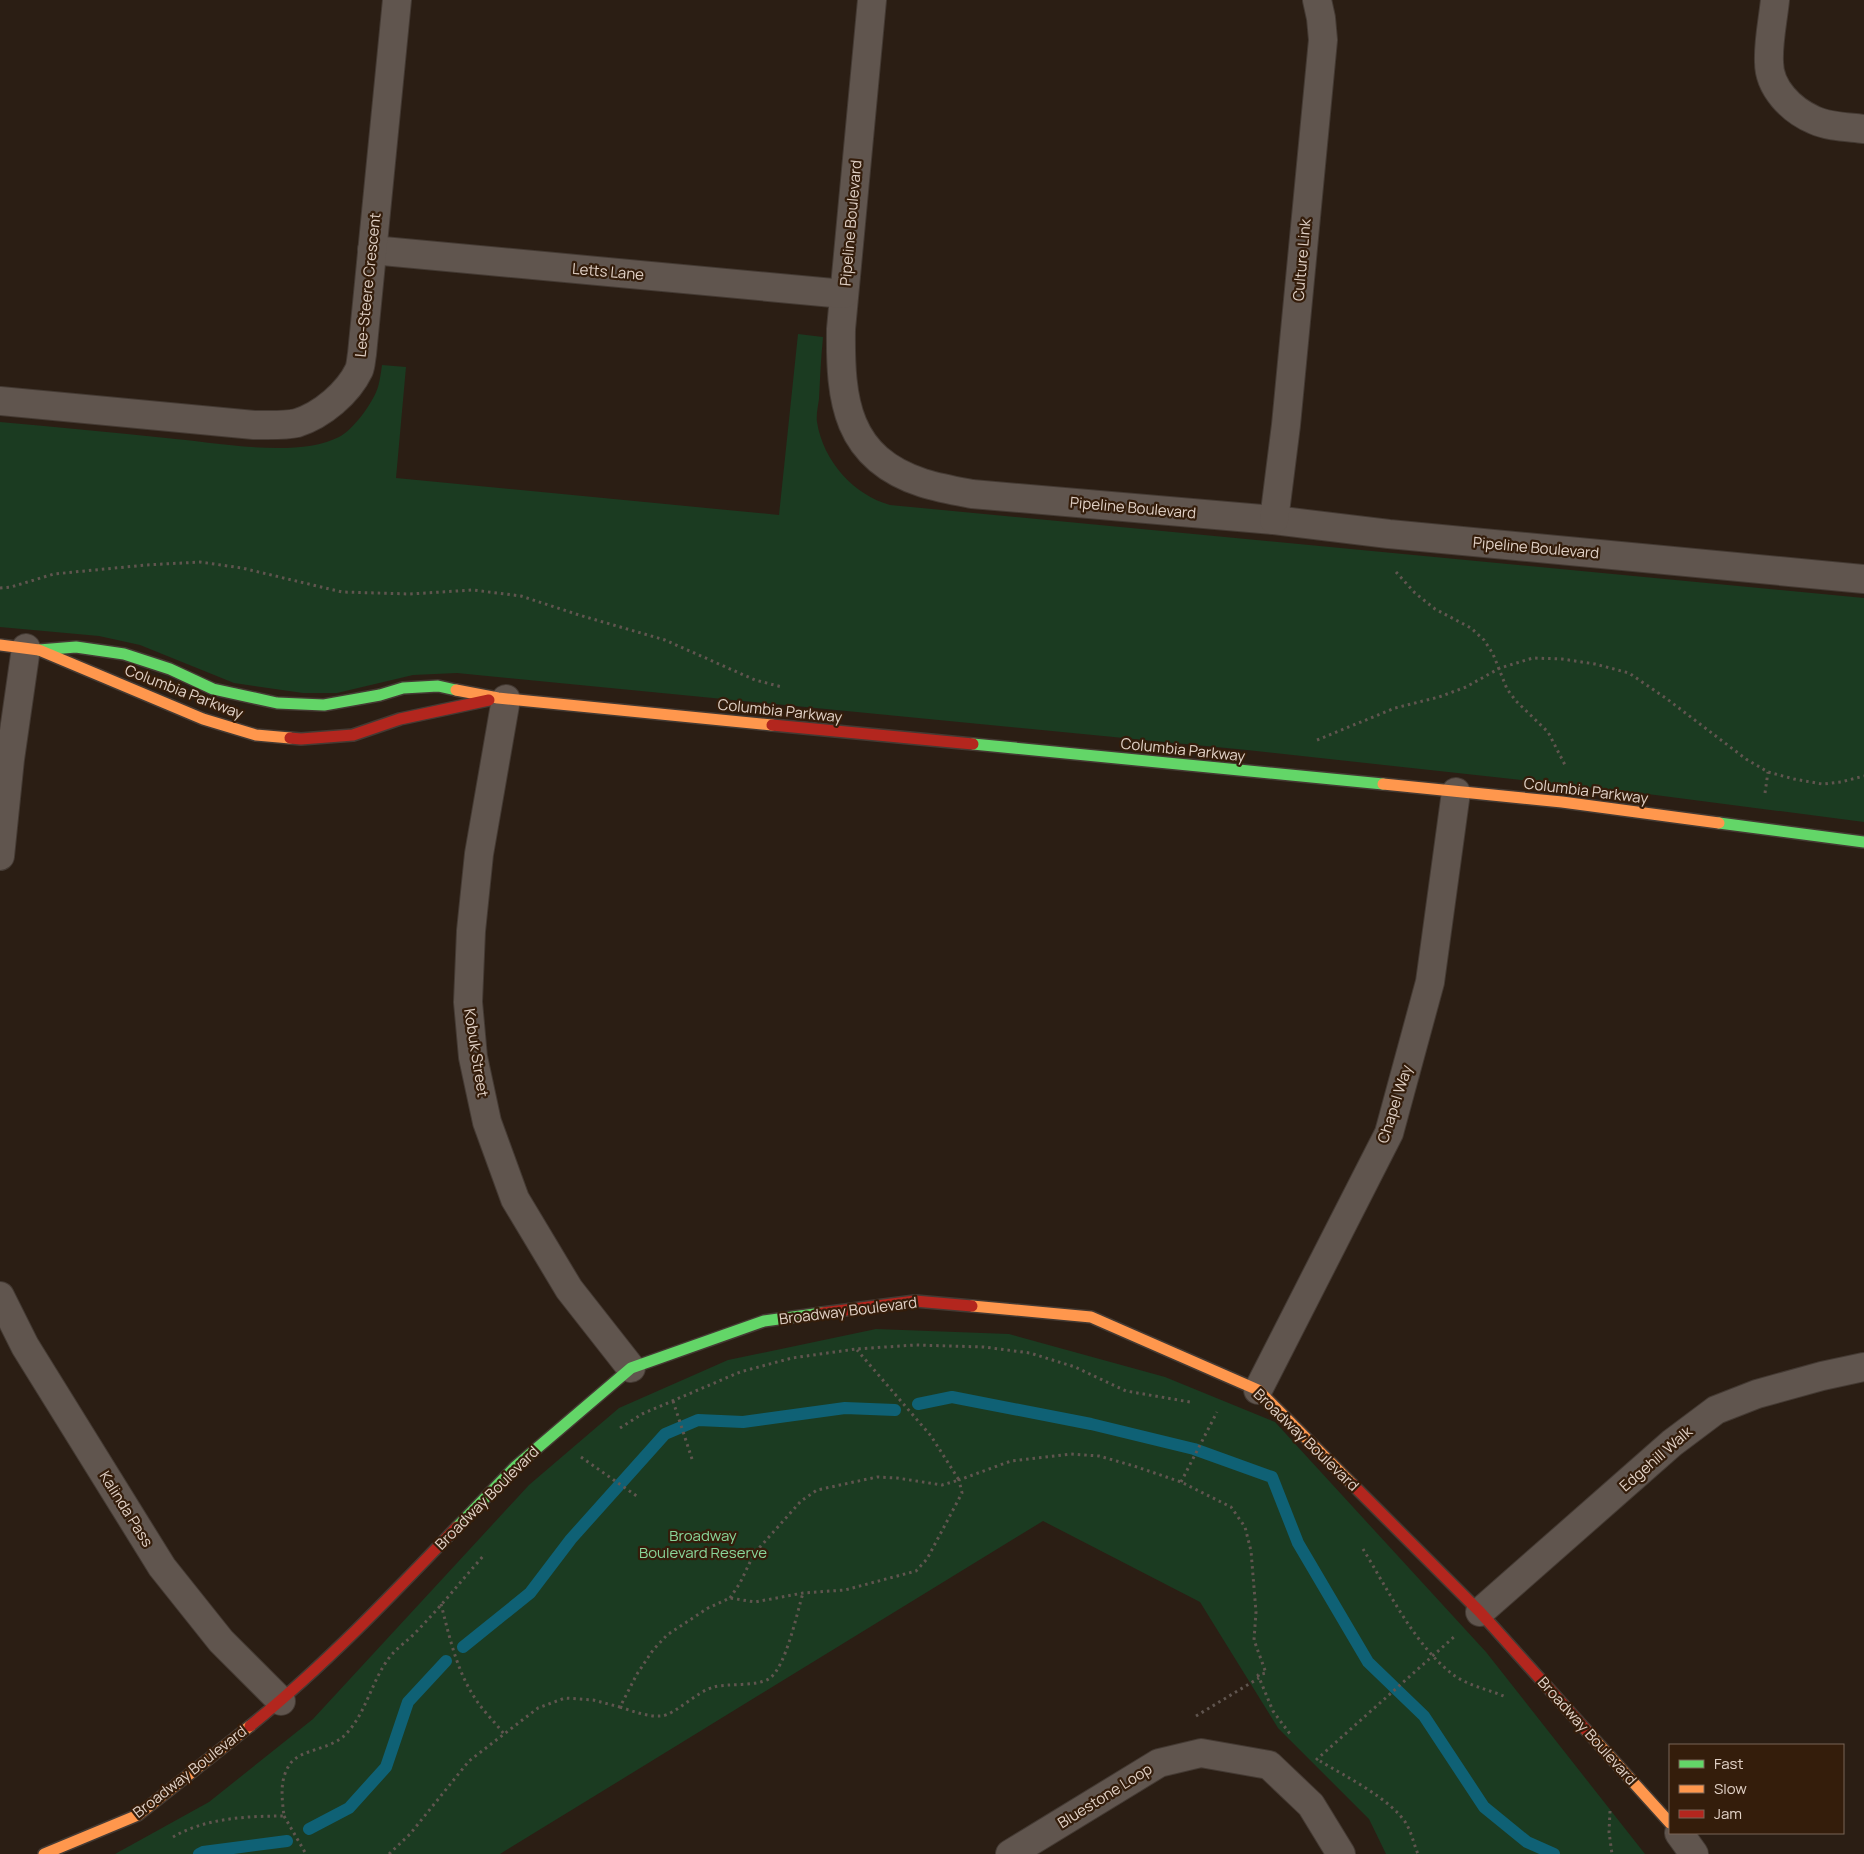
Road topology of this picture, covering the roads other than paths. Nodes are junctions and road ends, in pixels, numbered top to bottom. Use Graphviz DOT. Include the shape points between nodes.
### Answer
graph roads {
  1 [pos="397,0"];
  2 [pos="872,0"];
  3 [pos="1317,0"];
  4 [pos="1774,0"];
  5 [pos="1864,129"];
  6 [pos="372,250"];
  7 [pos="844,294"];
  8 [pos="0,400"];
  9 [pos="1274,520"];
  10 [pos="1864,579"];
  11 [pos="22,648"];
  12 [pos="502,699"];
  13 [pos="1456,792"];
  14 [pos="1864,842"];
  15 [pos="0,856"];
  16 [pos="0,1296"];
  17 [pos="1864,1367"];
  18 [pos="631,1368"];
  19 [pos="1258,1390"];
  20 [pos="1480,1612"];
  21 [pos="281,1701"];
  22 [pos="1669,1822"];
  23 [pos="1679,1834"];
  24 [pos="44,1854"];
  25 [pos="1010,1854"];
  26 [pos="1341,1854"];
  27 [pos="1694,1854"];
  1 -- 6 [label="street, Lee-Steere Crescent"];
  2 -- 7 [label="street, Pipeline Boulevard"];
  3 -- 9 [label="street, Culture Link" via="1323,40"];
  4 -- 5 [label="street" via="1768,63 1774,87 1792,106 1815,121"];
  6 -- 7 [label="street, Letts Lane"];
  6 -- 8 [label="street, Lee-Steere Crescent" via="359,369 347,388 330,405 297,423 254,425"];
  7 -- 9 [label="street, Pipeline Boulevard" via="841,364 854,428 877,460 904,475 924,484 972,494"];
  9 -- 10 [label="street, Pipeline Boulevard"];
  11 -- 12 [label="street, Columbia Parkway" via="76,647 124,654 170,669 213,689 276,703 324,705 403,688 438,686"];
  11 -- 12 [label="street, Columbia Parkway" via="203,719 256,735 301,739 353,735 400,719"];
  11 -- 15 [label="street"];
  12 -- 13 [label="street, Columbia Parkway"];
  12 -- 18 [label="street, Kobuk Street" via="471,931 468,1002 473,1057 488,1122 515,1199 569,1289"];
  13 -- 14 [label="street, Columbia Parkway" via="1562,802"];
  13 -- 19 [label="street, Chapel Way" via="1430,982 1389,1133"];
  16 -- 21 [label="street, Kalinda Pass" via="26,1346 162,1567 220,1641"];
  17 -- 20 [label="street, Edgehill Walk" via="1757,1394 1716,1410 1672,1443"];
  18 -- 19 [label="street, Broadway Boulevard" via="764,1321 915,1301 1091,1317"];
  18 -- 21 [label="street, Broadway Boulevard" via="514,1467 389,1598"];
  19 -- 20 [label="street, Broadway Boulevard"];
  20 -- 22 [label="street, Broadway Boulevard"];
  21 -- 24 [label="street, Broadway Boulevard" via="138,1814"];
  23 -- 27 [label="street"];
  25 -- 26 [label="street, Bluestone Loop" via="1159,1762 1201,1753 1268,1765 1311,1805"];
}
